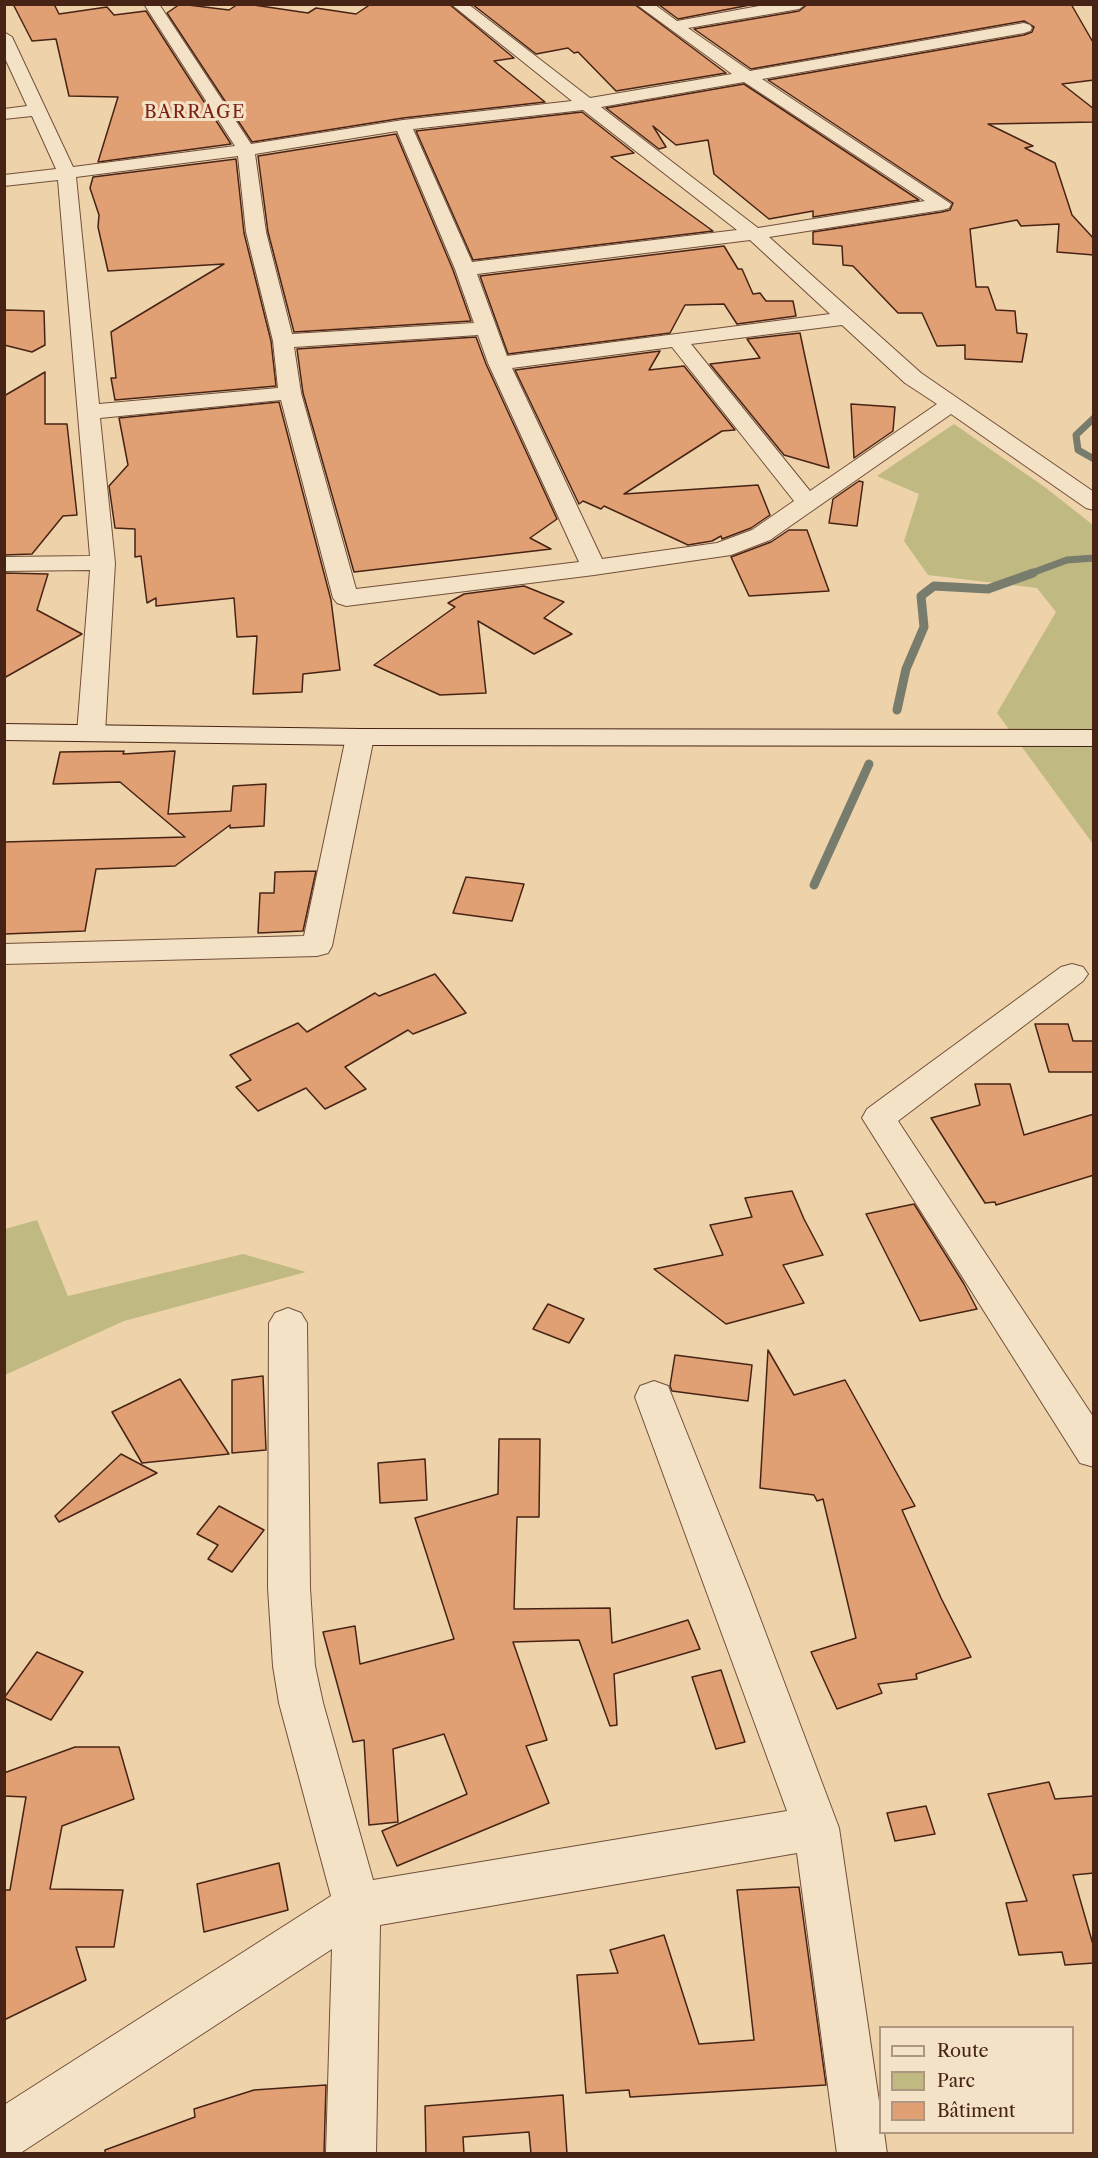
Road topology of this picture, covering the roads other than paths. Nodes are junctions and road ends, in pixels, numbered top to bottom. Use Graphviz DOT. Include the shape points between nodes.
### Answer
graph roads {
  1 [pos="152,4"];
  2 [pos="458,4"];
  3 [pos="643,4"];
  4 [pos="799,4"];
  5 [pos="674,26"];
  6 [pos="1024,28"];
  7 [pos="4,36"];
  8 [pos="748,77"];
  9 [pos="587,104"];
  10 [pos="39,110"];
  11 [pos="4,114"];
  12 [pos="404,125"];
  13 [pos="246,150"];
  14 [pos="66,172"];
  15 [pos="4,181"];
  16 [pos="754,234"];
  17 [pos="465,269"];
  18 [pos="846,318"];
  19 [pos="486,328"];
  20 [pos="677,340"];
  21 [pos="283,341"];
  22 [pos="499,363"];
  23 [pos="290,393"];
  24 [pos="952,404"];
  25 [pos="89,412"];
  26 [pos="807,502"];
  27 [pos="1094,504"];
  28 [pos="103,563"];
  29 [pos="4,564"];
  30 [pos="594,568"];
  31 [pos="4,732"];
  32 [pos="91,733"];
  33 [pos="360,737"];
  34 [pos="1094,738"];
  35 [pos="4,954"];
  36 [pos="1072,974"];
  37 [pos="288,1323"];
  38 [pos="654,1397"];
  39 [pos="1094,1451"];
  40 [pos="816,1828"];
  41 [pos="357,1906"];
  42 [pos="4,2134"];
  43 [pos="351,2154"];
  44 [pos="862,2154"];
  1 -- 13 [label="street"];
  2 -- 9 [label="street"];
  3 -- 5 [label="street"];
  4 -- 5 [label="street"];
  5 -- 8 [label="street"];
  6 -- 8 [label="street"];
  7 -- 10 [label="street"];
  8 -- 9 [label="street"];
  8 -- 16 [label="street" via="942,204"];
  9 -- 12 [label="street"];
  9 -- 16 [label="street"];
  10 -- 11 [label="street"];
  10 -- 14 [label="street"];
  12 -- 13 [label="street"];
  12 -- 17 [label="street"];
  13 -- 14 [label="street"];
  13 -- 21 [label="street" via="256,232"];
  14 -- 15 [label="street"];
  14 -- 25 [label="street"];
  16 -- 17 [label="street"];
  16 -- 18 [label="street"];
  17 -- 19 [label="street"];
  18 -- 20 [label="street"];
  18 -- 24 [label="street" via="913,378"];
  19 -- 21 [label="street"];
  19 -- 22 [label="street"];
  20 -- 22 [label="street"];
  20 -- 26 [label="street"];
  21 -- 23 [label="street"];
  22 -- 30 [label="street"];
  23 -- 25 [label="street"];
  23 -- 30 [label="street" via="345,598"];
  24 -- 26 [label="street"];
  24 -- 27 [label="street"];
  25 -- 28 [label="street"];
  26 -- 30 [label="street" via="761,535 722,550"];
  28 -- 29 [label="street"];
  28 -- 32 [label="street"];
  31 -- 32 [label="street"];
  32 -- 33 [label="street"];
  33 -- 34 [label="street"];
  33 -- 35 [label="street" via="316,946"];
  36 -- 39 [label="street" via="879,1118"];
  37 -- 41 [label="street" via="289,1587 294,1666"];
  38 -- 40 [label="street"];
  40 -- 41 [label="street"];
  40 -- 44 [label="street"];
  41 -- 42 [label="street"];
  41 -- 43 [label="street"];
}
